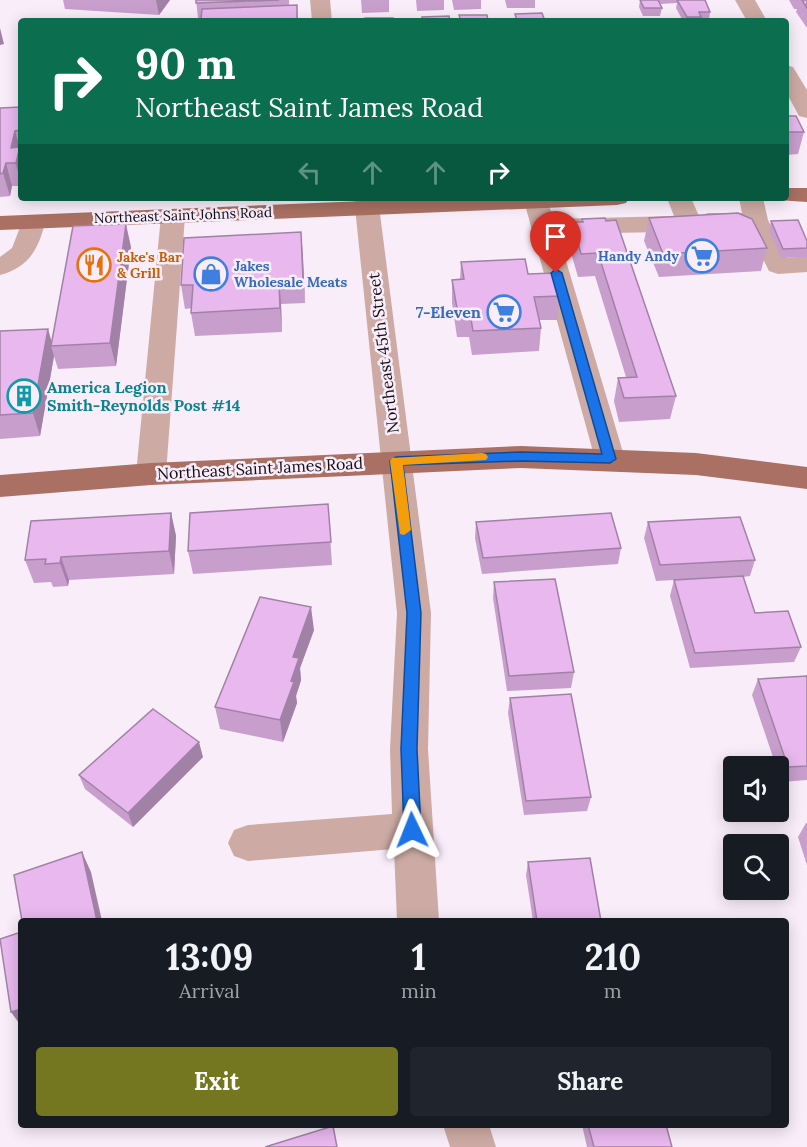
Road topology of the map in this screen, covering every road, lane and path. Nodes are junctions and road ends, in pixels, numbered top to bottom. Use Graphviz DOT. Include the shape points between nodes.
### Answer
graph roads {
  1 [pos="320,0"];
  2 [pos="746,0"];
  3 [pos="322,18"];
  4 [pos="756,18"];
  5 [pos="789,76"];
  6 [pos="805,103"];
  7 [pos="789,195"];
  8 [pos="807,195"];
  9 [pos="603,201"];
  10 [pos="366,203"];
  11 [pos="684,209"];
  12 [pos="753,209"];
  13 [pos="540,214"];
  14 [pos="173,216"];
  15 [pos="33,222"];
  16 [pos="0,223"];
  17 [pos="807,264"];
  18 [pos="0,267"];
  19 [pos="610,459"];
  20 [pos="396,461"];
  21 [pos="151,474"];
  22 [pos="807,478"];
  23 [pos="0,486"];
  24 [pos="412,830"];
  25 [pos="248,843"];
  26 [pos="418,918"];
  27 [pos="467,1128"];
  28 [pos="473,1147"];
  1 -- 3 [label="street"];
  2 -- 4 [label="street"];
  5 -- 6 [label="street"];
  7 -- 8 [label="main road"];
  9 -- 13 [label="main road, Northeast Saint Johns Road"];
  10 -- 13 [label="main road, Northeast Saint Johns Road"];
  10 -- 14 [label="main road, Northeast Saint Johns Road"];
  10 -- 20 [label="street, Northeast 45th Street"];
  11 -- 12 [label="street"];
  11 -- 13 [label="street" via="665,225"];
  12 -- 17 [label="street" via="778,266"];
  13 -- 19 [label="street"];
  14 -- 15 [label="main road, Northeast Saint Johns Road"];
  14 -- 21 [label="street"];
  15 -- 16 [label="main road, Northeast Saint Johns Road"];
  15 -- 18 [label="street" via="25,251"];
  19 -- 20 [label="main road, Northeast Saint James Road"];
  19 -- 22 [label="main road, Northeast Saint James Road" via="696,464"];
  20 -- 21 [label="main road, Northeast Saint James Road"];
  20 -- 24 [label="street, Northeast 45th Street" via="414,613 409,749"];
  21 -- 23 [label="main road, Northeast Saint James Road"];
  24 -- 25 [label="street"];
  24 -- 26 [label="street, Northeast 45th Street"];
  27 -- 28 [label="street"];
}
